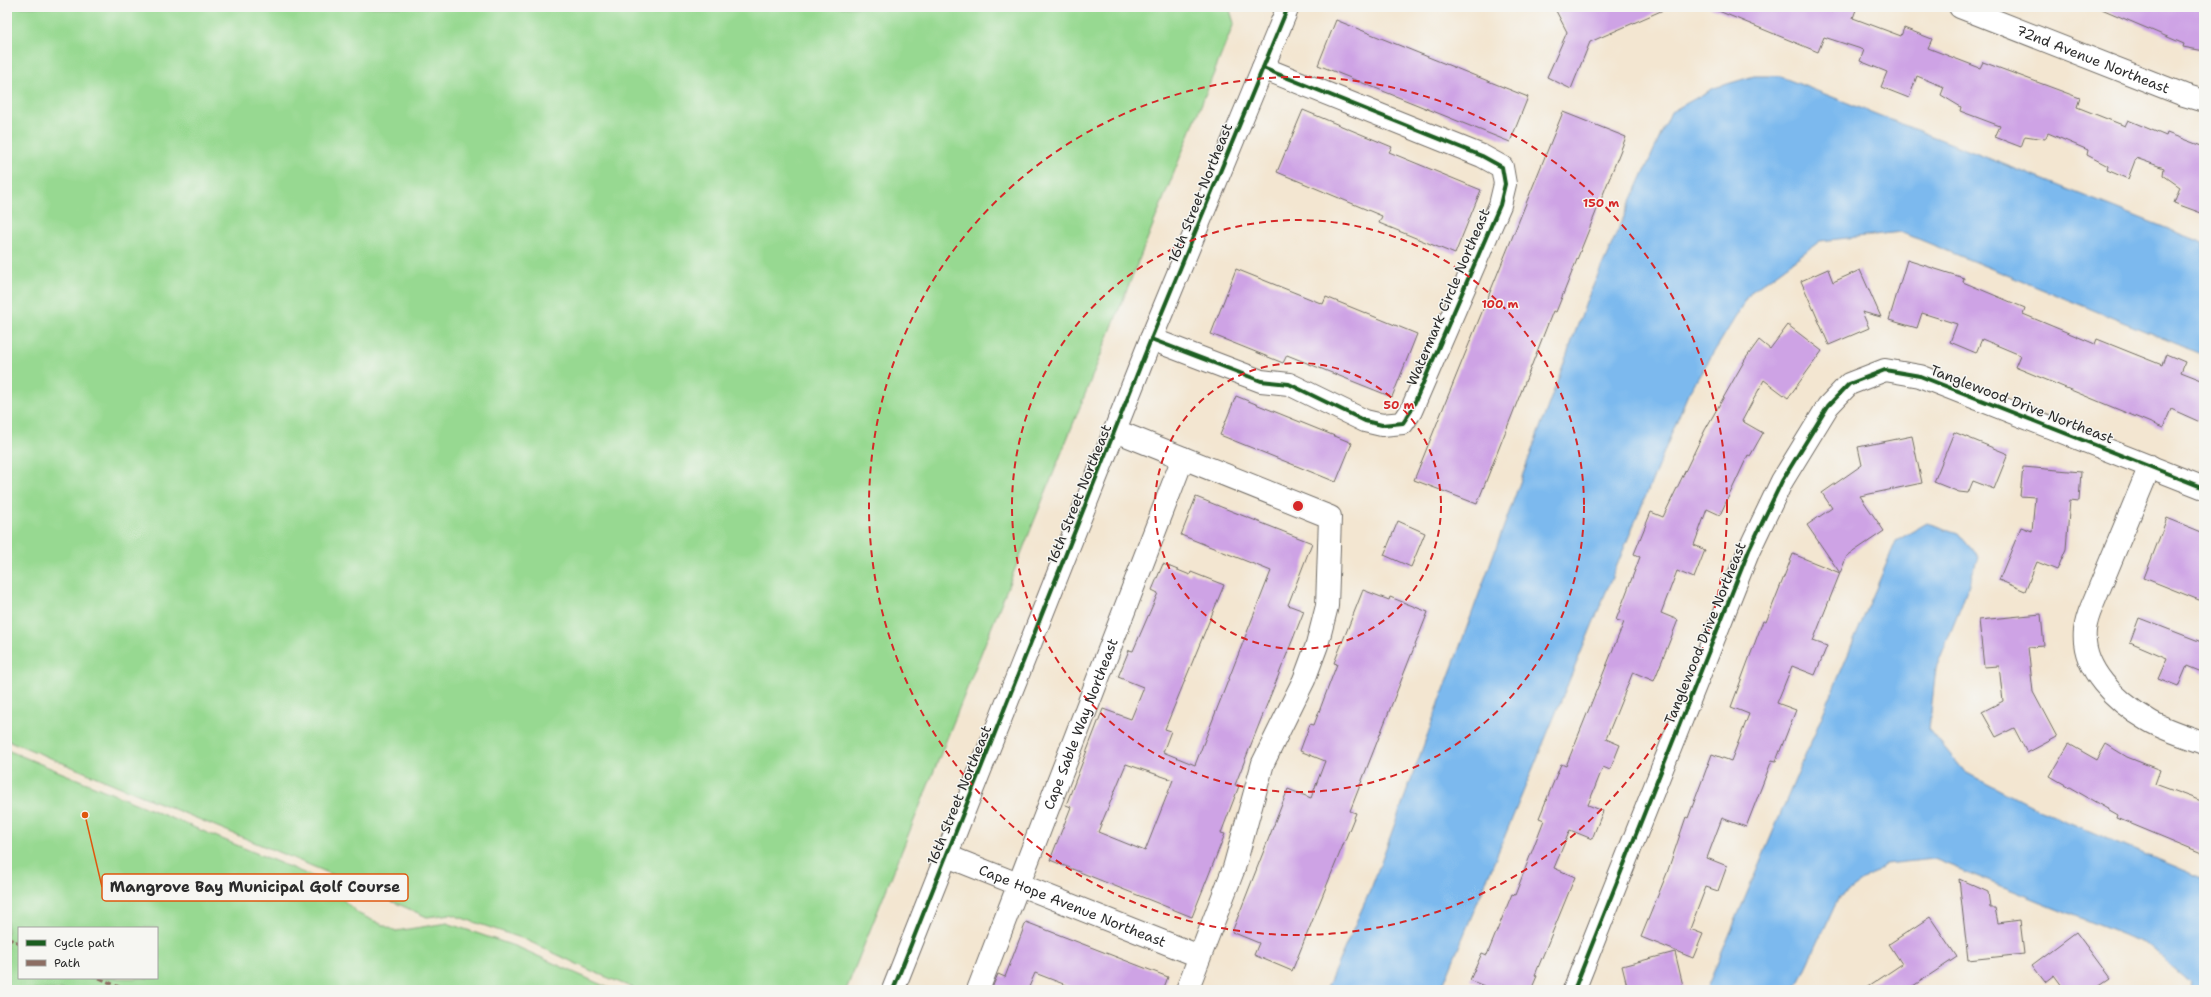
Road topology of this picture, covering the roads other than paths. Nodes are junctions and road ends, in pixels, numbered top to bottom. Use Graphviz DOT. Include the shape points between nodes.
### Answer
graph roads {
  1 [pos="1288,7"];
  2 [pos="1960,7"];
  3 [pos="1263,68"];
  4 [pos="2204,101"];
  5 [pos="1151,339"];
  6 [pos="1116,431"];
  7 [pos="1183,458"];
  8 [pos="2150,466"];
  9 [pos="2204,488"];
  10 [pos="2204,743"];
  11 [pos="947,856"];
  12 [pos="1019,884"];
  13 [pos="1199,956"];
  14 [pos="893,990"];
  15 [pos="978,990"];
  16 [pos="1187,990"];
  17 [pos="1574,990"];
  1 -- 3 [label="street, 16th Street Northeast"];
  2 -- 4 [label="street, 72nd Avenue Northeast"];
  3 -- 5 [label="street, 16th Street Northeast"];
  3 -- 5 [label="street, Watermark Circle Northeast" via="1482,156 1502,167 1505,184 1500,205 1411,411 1403,423 1382,425 1365,421 1289,384 1261,381"];
  5 -- 6 [label="street, 16th Street Northeast"];
  6 -- 7 [label="street"];
  6 -- 11 [label="street, 16th Street Northeast"];
  7 -- 12 [label="street, Cape Sable Way Northeast"];
  7 -- 13 [label="street" via="1330,517 1328,606 1317,645 1304,680 1263,763 1234,868"];
  8 -- 9 [label="street, Tanglewood Drive Northeast"];
  8 -- 10 [label="street" via="2092,606 2085,630 2088,656 2102,683 2123,703 2149,721"];
  8 -- 17 [label="street, Tanglewood Drive Northeast" via="1920,376 1885,370 1849,384 1828,406 1782,482 1749,550"];
  11 -- 12 [label="street, Cape Hope Avenue Northeast"];
  11 -- 14 [label="street, 16th Street Northeast"];
  12 -- 13 [label="street, Cape Hope Avenue Northeast"];
  12 -- 15 [label="street, Cape Sable Way Northeast"];
  13 -- 16 [label="street"];
}
